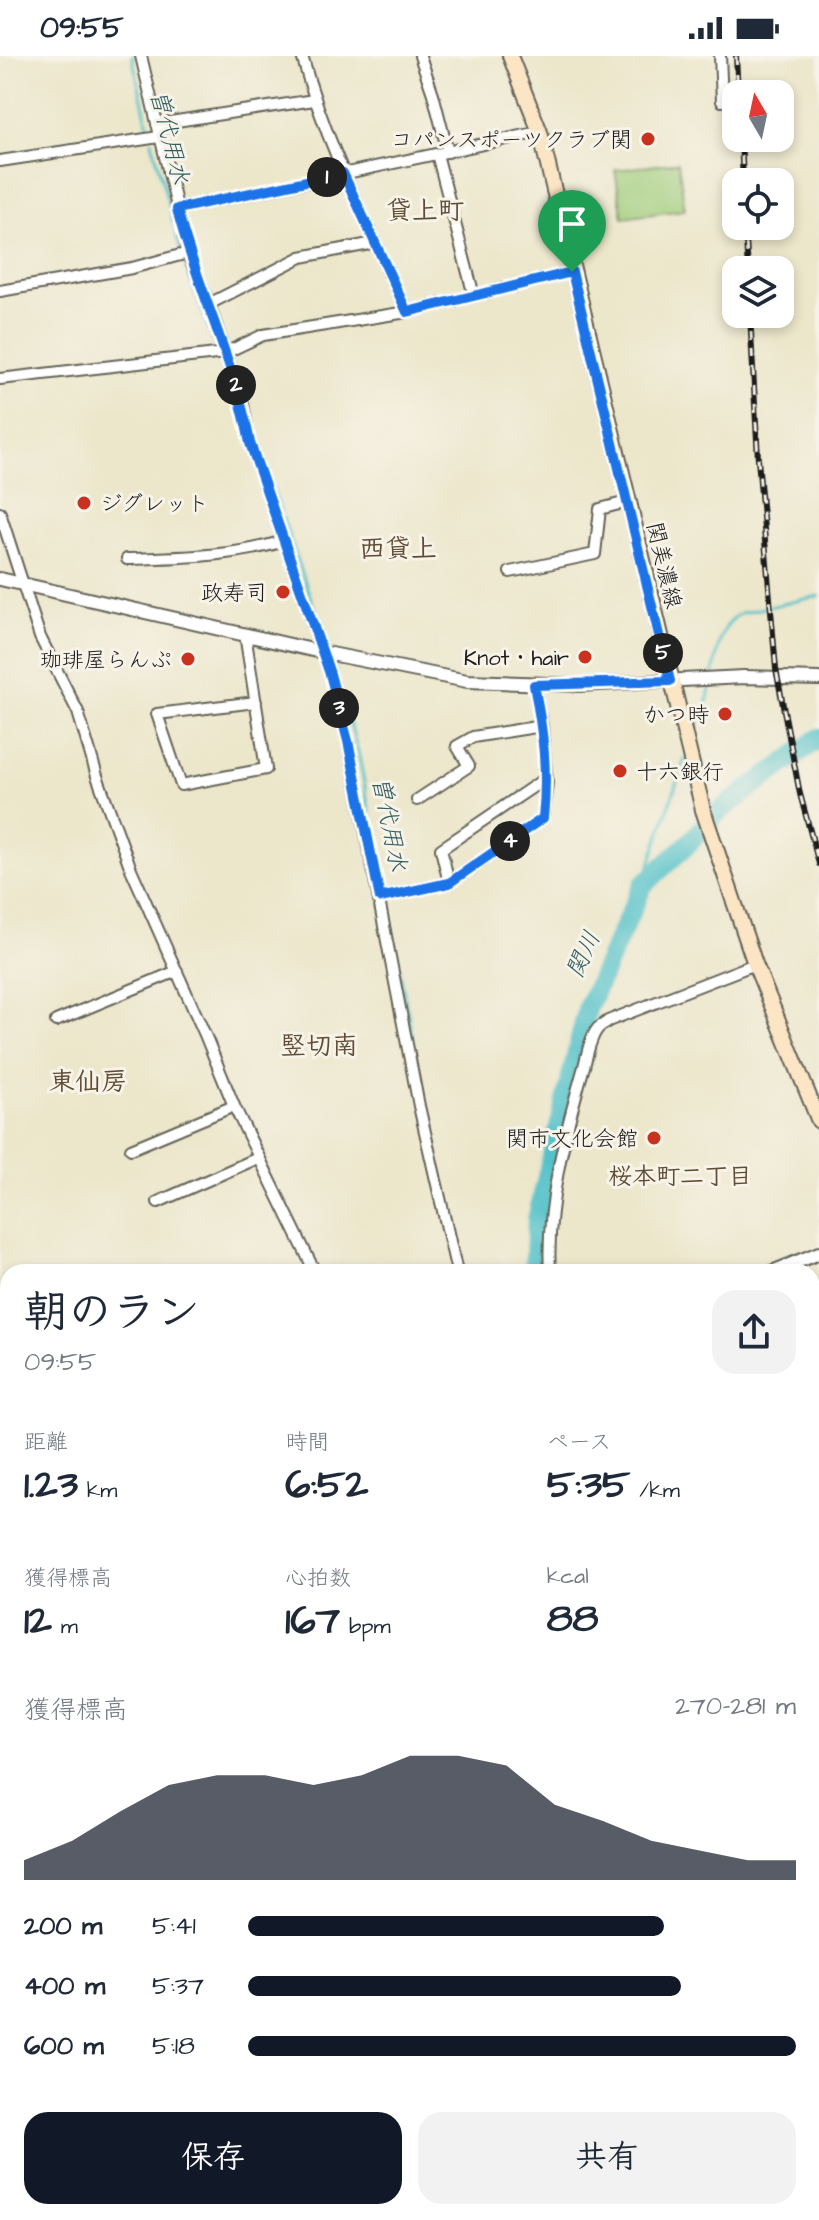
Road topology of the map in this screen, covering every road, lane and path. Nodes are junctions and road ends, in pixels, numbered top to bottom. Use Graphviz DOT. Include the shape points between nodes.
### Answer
graph roads {
  1 [pos="141,56"];
  2 [pos="302,56"];
  3 [pos="420,56"];
  4 [pos="510,56"];
  5 [pos="720,56"];
  6 [pos="314,100"];
  7 [pos="722,101"];
  8 [pos="157,124"];
  9 [pos="540,132"];
  10 [pos="159,137"];
  11 [pos="442,153"];
  12 [pos="0,161"];
  13 [pos="343,173"];
  14 [pos="177,209"];
  15 [pos="375,243"];
  16 [pos="188,253"];
  17 [pos="572,272"];
  18 [pos="0,291"];
  19 [pos="474,296"];
  20 [pos="209,304"];
  21 [pos="407,312"];
  22 [pos="225,353"];
  23 [pos="0,379"];
  24 [pos="627,502"];
  25 [pos="0,513"];
  26 [pos="284,541"];
  27 [pos="127,559"];
  28 [pos="510,572"];
  29 [pos="0,579"];
  30 [pos="22,584"];
  31 [pos="245,634"];
  32 [pos="321,652"];
  33 [pos="819,679"];
  34 [pos="670,681"];
  35 [pos="534,685"];
  36 [pos="256,702"];
  37 [pos="542,726"];
  38 [pos="546,778"];
  39 [pos="417,800"];
  40 [pos="449,883"];
  41 [pos="380,898"];
  42 [pos="755,964"];
  43 [pos="177,971"];
  44 [pos="56,1021"];
  45 [pos="234,1106"];
  46 [pos="819,1121"];
  47 [pos="131,1149"];
  48 [pos="258,1158"];
  49 [pos="158,1202"];
  50 [pos="819,1253"];
  51 [pos="311,1264"];
  52 [pos="455,1264"];
  53 [pos="550,1264"];
  54 [pos="792,1264"];
  1 -- 8 [label="street"];
  2 -- 6 [label="street"];
  3 -- 11 [label="street" via="433,94"];
  4 -- 9 [label="main road, 関美濃線"];
  5 -- 7 [label="street"];
  6 -- 8 [label="street"];
  6 -- 13 [label="street"];
  8 -- 10 [label="street"];
  9 -- 11 [label="street"];
  9 -- 17 [label="main road, 関美濃線"];
  10 -- 12 [label="street"];
  10 -- 14 [label="street"];
  11 -- 13 [label="street"];
  11 -- 19 [label="street"];
  13 -- 14 [label="street"];
  13 -- 15 [label="street"];
  14 -- 16 [label="street"];
  15 -- 20 [label="street" via="301,257"];
  15 -- 21 [label="street"];
  16 -- 18 [label="street"];
  16 -- 20 [label="street"];
  17 -- 19 [label="street"];
  17 -- 24 [label="main road, 関美濃線"];
  19 -- 21 [label="street"];
  20 -- 22 [label="street"];
  21 -- 22 [label="street" via="263,335"];
  22 -- 23 [label="street"];
  22 -- 26 [label="street"];
  24 -- 28 [label="street" via="600,509 595,554"];
  24 -- 34 [label="main road, 関美濃線"];
  25 -- 30 [label="street"];
  26 -- 27 [label="street" via="212,556"];
  26 -- 32 [label="street"];
  29 -- 30 [label="street"];
  30 -- 31 [label="street"];
  30 -- 43 [label="street" via="40,637 78,712 131,869"];
  31 -- 32 [label="street"];
  31 -- 36 [label="street"];
  32 -- 35 [label="street" via="467,681"];
  32 -- 41 [label="street" via="348,741"];
  33 -- 34 [label="street"];
  34 -- 35 [label="street"];
  34 -- 42 [label="main road, 関美濃線" via="711,840"];
  35 -- 37 [label="street"];
  36 -- 36 [label="street" via="266,769 181,785 157,714"];
  37 -- 38 [label="street"];
  37 -- 39 [label="street" via="473,737 457,746 469,766"];
  38 -- 40 [label="street" via="543,818"];
  38 -- 40 [label="street" via="441,849"];
  40 -- 41 [label="street"];
  41 -- 52 [label="street"];
  42 -- 46 [label="main road, 関美濃線"];
  42 -- 53 [label="street" via="598,1028 570,1115"];
  43 -- 44 [label="street"];
  43 -- 45 [label="street"];
  45 -- 47 [label="street"];
  45 -- 48 [label="street"];
  48 -- 49 [label="street"];
  48 -- 51 [label="street"];
  50 -- 54 [label="street"];
}
